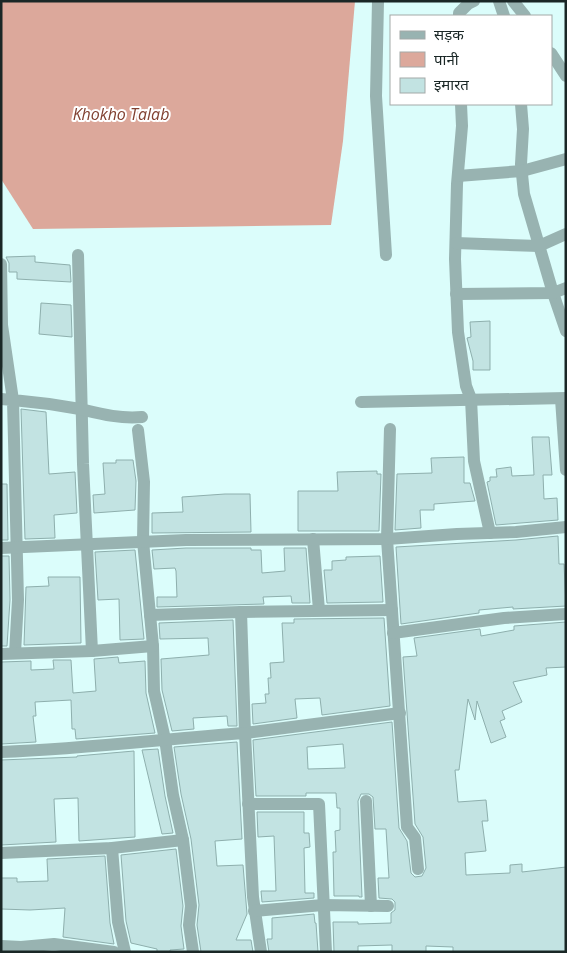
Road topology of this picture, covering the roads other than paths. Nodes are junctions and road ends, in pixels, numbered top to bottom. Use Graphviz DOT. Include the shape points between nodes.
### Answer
graph roads {
  1 [pos="378,1"];
  2 [pos="474,1"];
  3 [pos="499,1"];
  4 [pos="513,1"];
  5 [pos="459,15"];
  6 [pos="504,15"];
  7 [pos="524,15"];
  8 [pos="552,55"];
  9 [pos="566,76"];
  10 [pos="461,105"];
  11 [pos="521,105"];
  12 [pos="566,159"];
  13 [pos="522,171"];
  14 [pos="458,176"];
  15 [pos="566,234"];
  16 [pos="456,243"];
  17 [pos="539,246"];
  18 [pos="78,255"];
  19 [pos="386,255"];
  20 [pos="1,264"];
  21 [pos="566,288"];
  22 [pos="553,293"];
  23 [pos="456,294"];
  24 [pos="566,331"];
  25 [pos="563,398"];
  26 [pos="7,399"];
  27 [pos="471,399"];
  28 [pos="361,402"];
  29 [pos="82,410"];
  30 [pos="390,429"];
  31 [pos="566,470"];
  32 [pos="566,527"];
  33 [pos="490,533"];
  34 [pos="313,539"];
  35 [pos="387,539"];
  36 [pos="143,541"];
  37 [pos="87,544"];
  38 [pos="17,547"];
  39 [pos="1,548"];
  40 [pos="319,610"];
  41 [pos="392,610"];
  42 [pos="241,612"];
  43 [pos="566,614"];
  44 [pos="150,615"];
  45 [pos="393,633"];
  46 [pos="153,646"];
  47 [pos="92,651"];
  48 [pos="15,653"];
  49 [pos="1,654"];
  50 [pos="400,713"];
  51 [pos="245,733"];
  52 [pos="165,739"];
  53 [pos="1,752"];
  54 [pos="366,801"];
  55 [pos="248,804"];
  56 [pos="183,840"];
  57 [pos="112,848"];
  58 [pos="1,853"];
  59 [pos="418,869"];
  60 [pos="323,905"];
  61 [pos="371,906"];
  62 [pos="388,906"];
  63 [pos="254,911"];
  64 [pos="1,946"];
  65 [pos="114,952"];
  66 [pos="125,952"];
  67 [pos="193,952"];
  68 [pos="261,952"];
  69 [pos="326,952"];
  1 -- 19 [label="street" via="376,96"];
  2 -- 5 [label="street"];
  3 -- 6 [label="street"];
  4 -- 7 [label="street"];
  8 -- 9 [label="street"];
  10 -- 14 [label="street"];
  11 -- 13 [label="street" via="524,129"];
  12 -- 13 [label="street"];
  13 -- 14 [label="street"];
  13 -- 17 [label="street" via="524,194"];
  14 -- 16 [label="street"];
  15 -- 17 [label="street"];
  16 -- 17 [label="street"];
  16 -- 23 [label="street"];
  17 -- 22 [label="street"];
  18 -- 29 [label="street"];
  20 -- 26 [label="street"];
  21 -- 22 [label="street"];
  22 -- 23 [label="street"];
  22 -- 24 [label="street"];
  23 -- 27 [label="street" via="459,341"];
  25 -- 27 [label="street"];
  25 -- 31 [label="street"];
  26 -- 29 [label="street"];
  26 -- 38 [label="street"];
  27 -- 28 [label="street"];
  27 -- 33 [label="street" via="474,461"];
  29 -- 36 [label="street" via="127,418 140,424 144,482"];
  29 -- 37 [label="street"];
  30 -- 35 [label="street"];
  32 -- 33 [label="street"];
  33 -- 35 [label="street"];
  34 -- 35 [label="street"];
  34 -- 36 [label="street"];
  34 -- 40 [label="street"];
  35 -- 41 [label="street"];
  36 -- 37 [label="street"];
  36 -- 44 [label="street"];
  37 -- 38 [label="street"];
  37 -- 47 [label="street"];
  38 -- 39 [label="street"];
  38 -- 48 [label="street"];
  40 -- 41 [label="street"];
  40 -- 42 [label="street"];
  41 -- 45 [label="street"];
  42 -- 44 [label="street"];
  42 -- 51 [label="street"];
  43 -- 45 [label="street" via="504,618"];
  44 -- 46 [label="street"];
  45 -- 50 [label="street"];
  46 -- 47 [label="street"];
  46 -- 52 [label="street" via="154,691"];
  47 -- 48 [label="street"];
  48 -- 49 [label="street"];
  50 -- 51 [label="street"];
  50 -- 59 [label="street" via="408,827 415,838"];
  51 -- 52 [label="street"];
  51 -- 55 [label="street"];
  52 -- 53 [label="street" via="99,747"];
  52 -- 56 [label="street"];
  54 -- 61 [label="street"];
  55 -- 60 [label="street" via="319,804"];
  55 -- 63 [label="street"];
  56 -- 57 [label="street"];
  56 -- 67 [label="street"];
  57 -- 58 [label="street"];
  57 -- 66 [label="street" via="118,922"];
  60 -- 61 [label="street"];
  60 -- 63 [label="street"];
  60 -- 69 [label="street"];
  61 -- 62 [label="street"];
  63 -- 68 [label="street"];
  64 -- 65 [label="street" via="54,944"];
}
